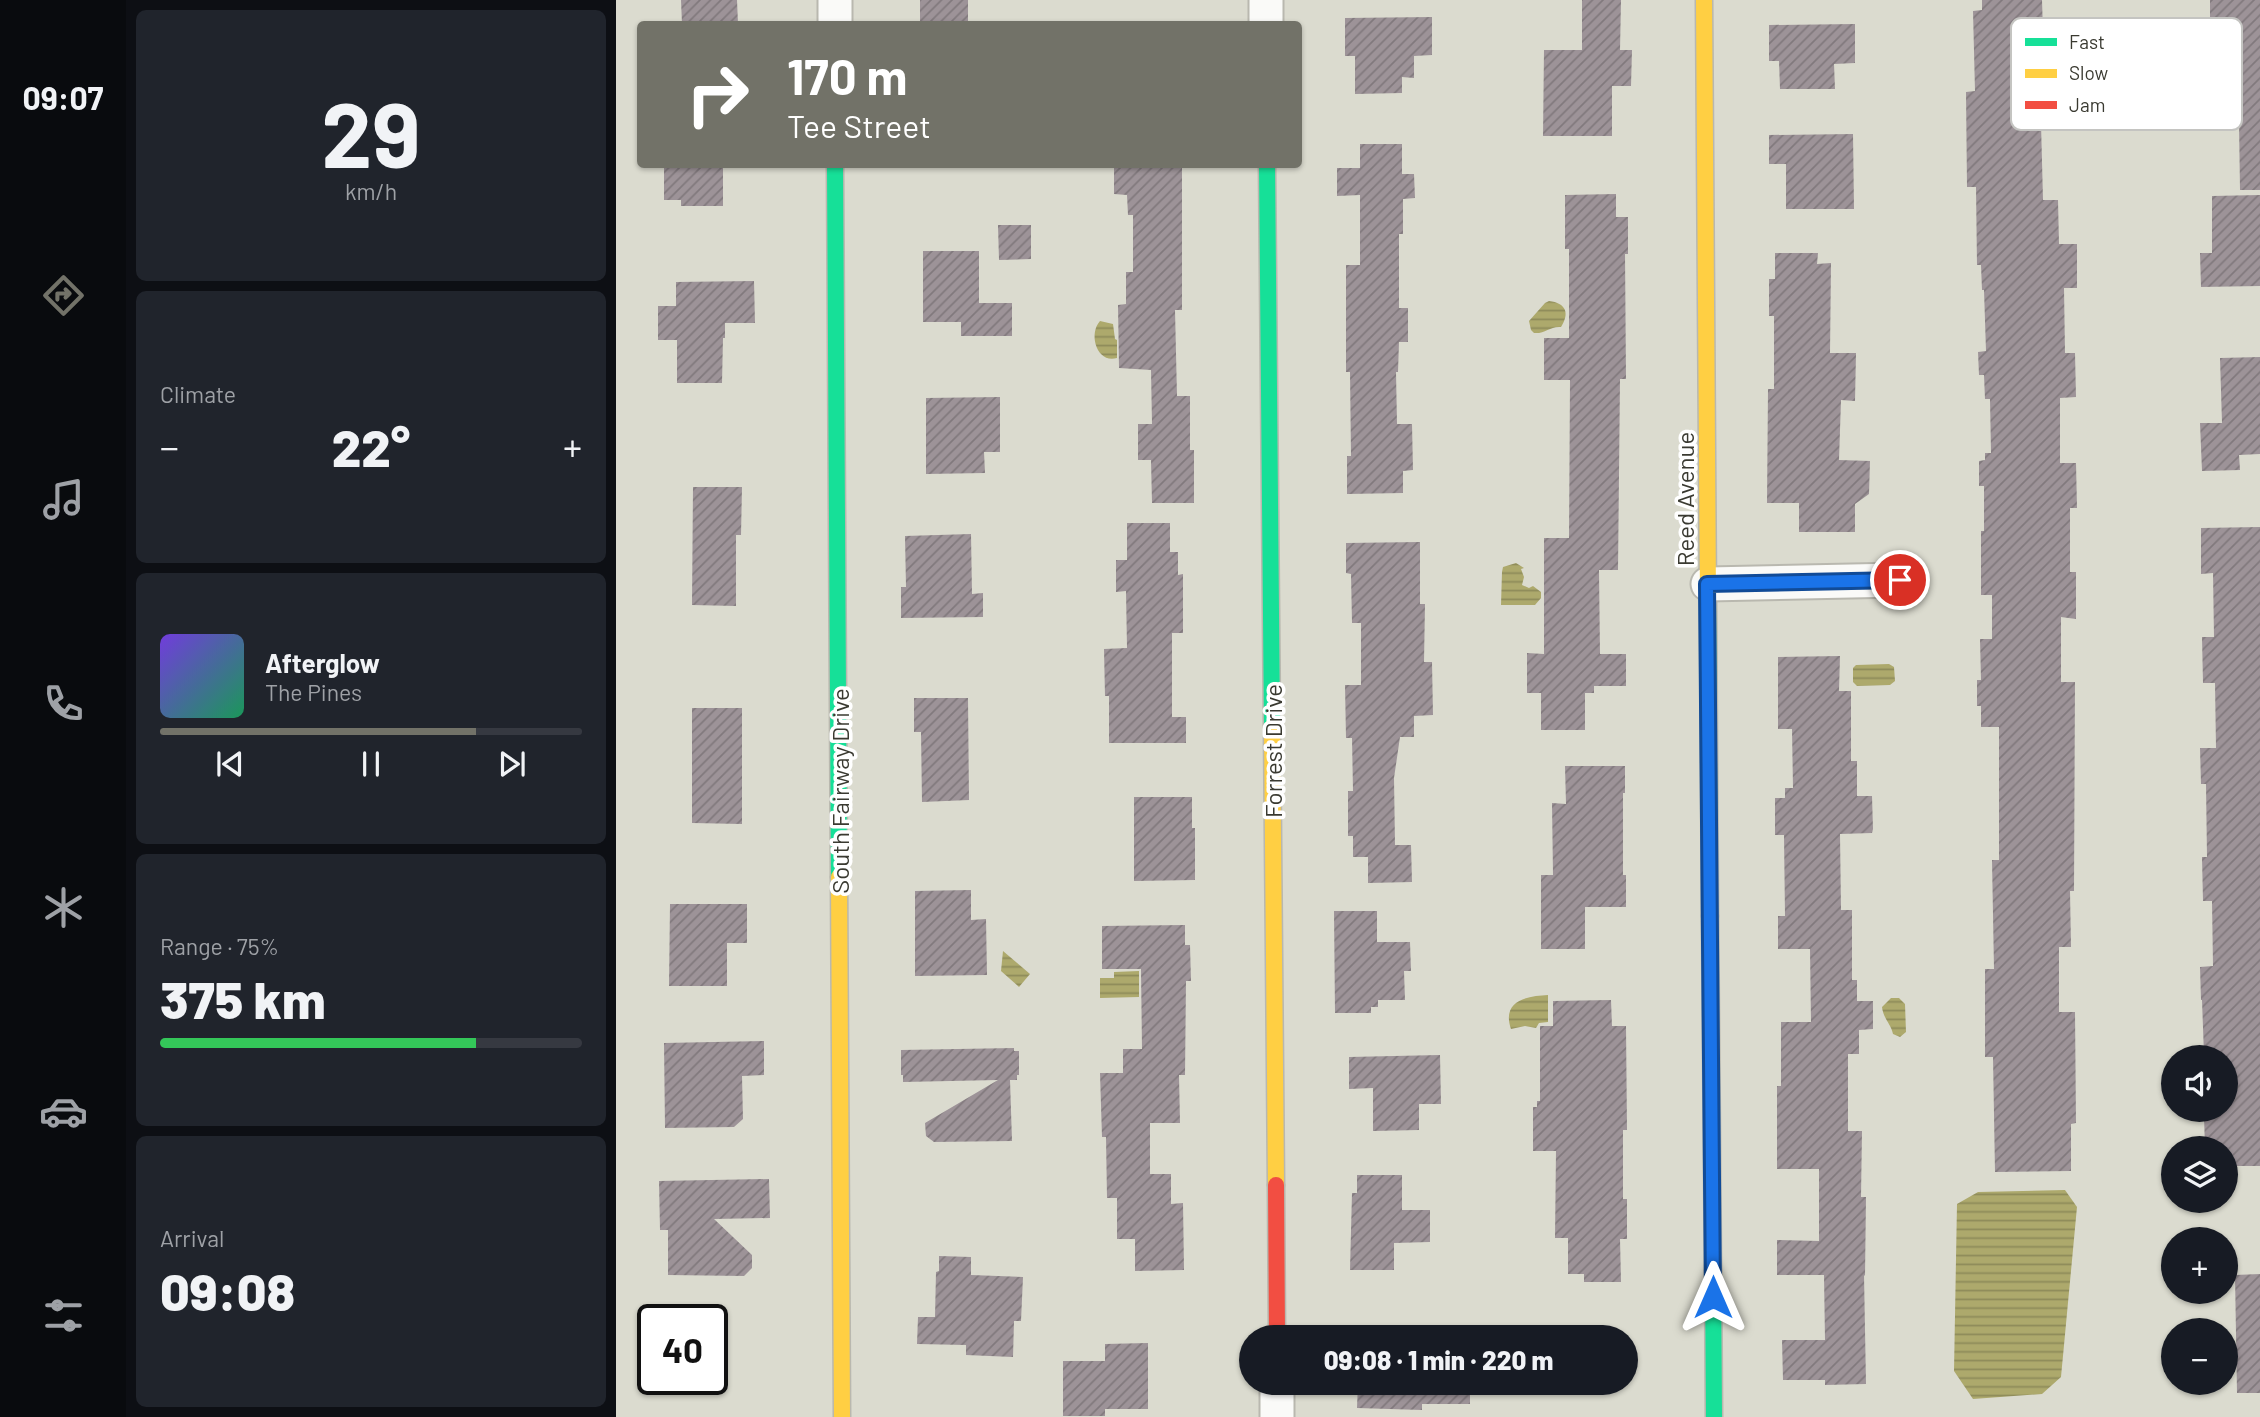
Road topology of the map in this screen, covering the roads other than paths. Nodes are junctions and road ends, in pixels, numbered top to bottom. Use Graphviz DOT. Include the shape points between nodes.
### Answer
graph roads {
  1 [pos="835,0"];
  2 [pos="1266,0"];
  3 [pos="1704,0"];
  4 [pos="835,21"];
  5 [pos="1266,21"];
  6 [pos="835,168"];
  7 [pos="1267,168"];
  8 [pos="1900,580"];
  9 [pos="1707,584"];
  10 [pos="1277,1325"];
  11 [pos="1277,1395"];
  12 [pos="842,1417"];
  13 [pos="1278,1417"];
  14 [pos="1714,1417"];
  1 -- 4 [label="street"];
  2 -- 5 [label="street"];
  3 -- 9 [label="street, Reed Avenue"];
  6 -- 12 [label="street, South Fairway Drive"];
  7 -- 10 [label="street, Forrest Drive"];
  8 -- 9 [label="street"];
  9 -- 14 [label="street, Reed Avenue"];
  11 -- 13 [label="street"];
}
